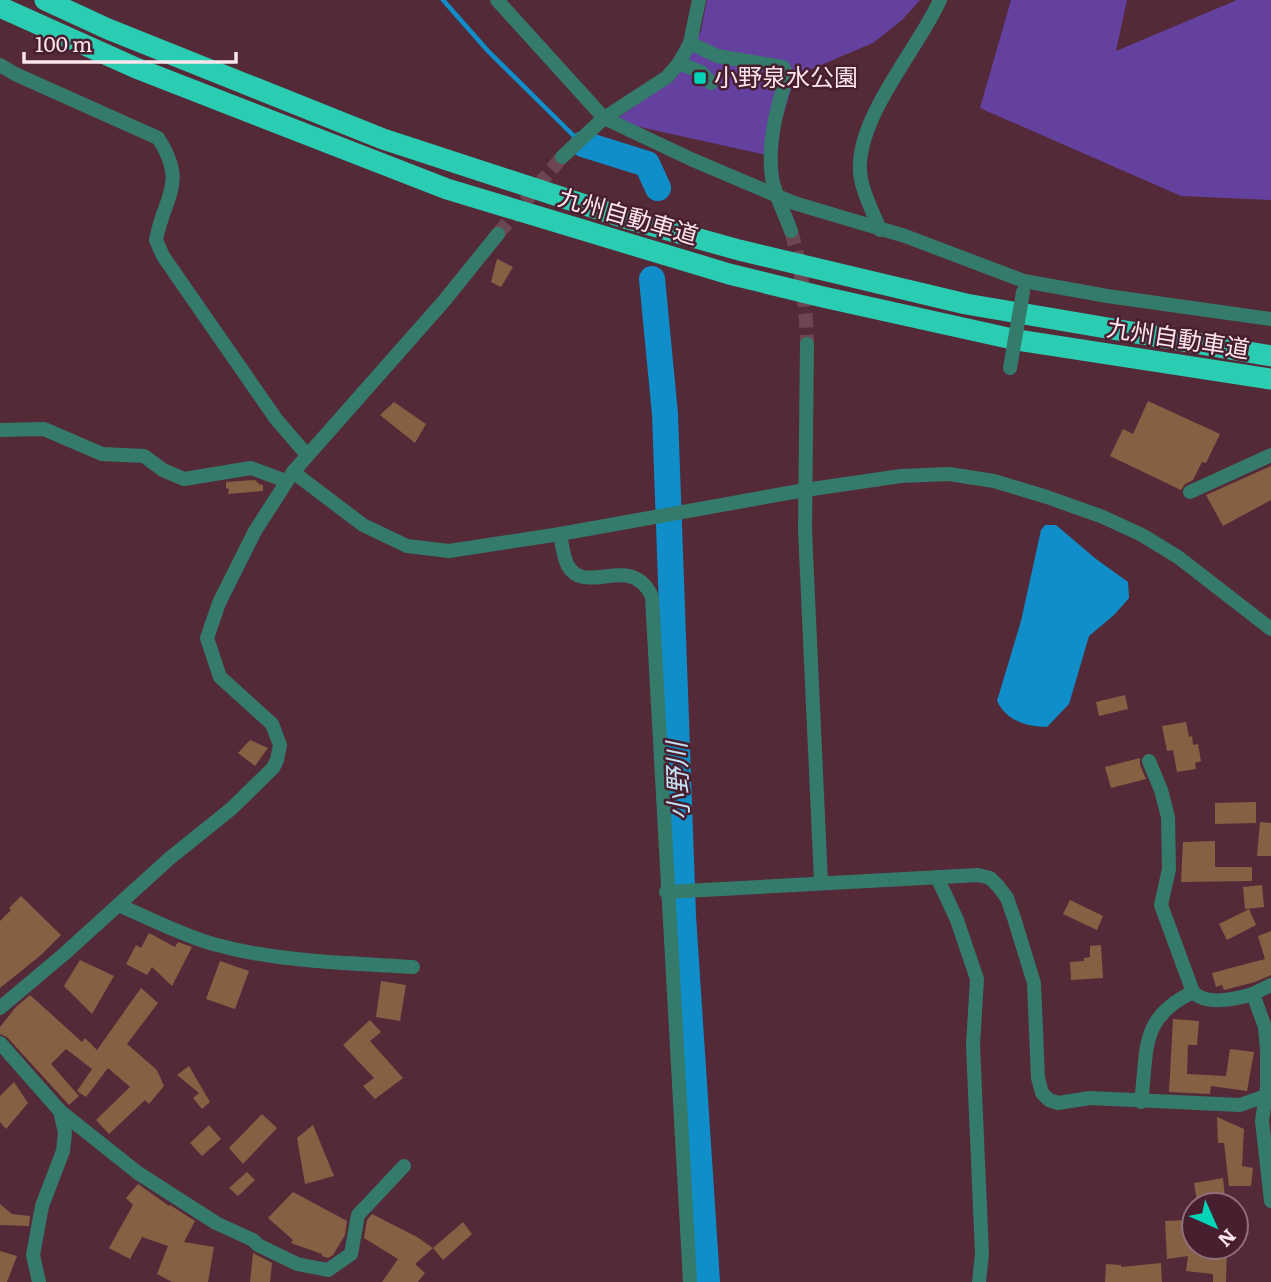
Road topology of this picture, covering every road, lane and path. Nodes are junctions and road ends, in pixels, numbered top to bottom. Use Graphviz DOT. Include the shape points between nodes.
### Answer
graph roads {
  1 [pos="45,0"];
  2 [pos="497,0"];
  3 [pos="699,0"];
  4 [pos="940,0"];
  5 [pos="0,7"];
  6 [pos="690,43"];
  7 [pos="679,63"];
  8 [pos="0,65"];
  9 [pos="711,83"];
  10 [pos="604,118"];
  11 [pos="562,157"];
  12 [pos="778,196"];
  13 [pos="880,230"];
  14 [pos="791,231"];
  15 [pos="498,233"];
  16 [pos="1023,287"];
  17 [pos="1271,319"];
  18 [pos="807,344"];
  19 [pos="1271,356"];
  20 [pos="1010,368"];
  21 [pos="1271,379"];
  22 [pos="0,430"];
  23 [pos="307,455"];
  24 [pos="1271,455"];
  25 [pos="290,477"];
  26 [pos="805,490"];
  27 [pos="1190,492"];
  28 [pos="560,534"];
  29 [pos="1271,629"];
  30 [pos="1149,761"];
  31 [pos="937,877"];
  32 [pos="821,882"];
  33 [pos="671,892"];
  34 [pos="117,905"];
  35 [pos="413,967"];
  36 [pos="1271,985"];
  37 [pos="1193,992"];
  38 [pos="1253,994"];
  39 [pos="0,1008"];
  40 [pos="0,1043"];
  41 [pos="1268,1096"];
  42 [pos="1141,1102"];
  43 [pos="60,1111"];
  44 [pos="404,1166"];
  45 [pos="1271,1201"];
  46 [pos="39,1282"];
  47 [pos="690,1282"];
  48 [pos="979,1282"];
  1 -- 19 [label="highway, 九州自動車道" via="383,139 628,219 966,304"];
  2 -- 10 [label="street"];
  3 -- 6 [label="street"];
  4 -- 13 [label="street" via="871,121 861,148 861,179"];
  5 -- 21 [label="highway, 九州自動車道" via="136,68 434,184 729,274 1017,340"];
  6 -- 7 [label="street"];
  6 -- 12 [label="street" via="717,56 783,67 787,75 772,130 772,180"];
  7 -- 9 [label="street" via="701,72"];
  7 -- 10 [label="street" via="667,77"];
  8 -- 23 [label="street" via="158,138 169,155 173,187 156,240 163,256 276,419"];
  10 -- 11 [label="street"];
  10 -- 12 [label="street"];
  12 -- 13 [label="street"];
  12 -- 14 [label="street"];
  13 -- 16 [label="street" via="917,240"];
  15 -- 23 [label="street"];
  16 -- 17 [label="street"];
  16 -- 20 [label="street, bridge"];
  18 -- 26 [label="street"];
  22 -- 25 [label="street" via="44,429 102,454 144,456 184,479 251,468"];
  23 -- 25 [label="street"];
  24 -- 27 [label="street"];
  25 -- 28 [label="street" via="407,546 449,551"];
  25 -- 34 [label="street" via="249,543 207,638 220,677 272,724 279,745 277,760 231,808"];
  26 -- 28 [label="street"];
  26 -- 29 [label="street" via="949,474 1047,496 1103,516 1178,557"];
  26 -- 32 [label="street"];
  28 -- 33 [label="street" via="565,559 575,573 638,577 652,597"];
  30 -- 37 [label="street" via="1168,817 1169,869 1161,905"];
  31 -- 32 [label="street"];
  31 -- 42 [label="street" via="990,878 1006,898 1034,983 1042,1093 1058,1103 1090,1098"];
  31 -- 48 [label="street" via="976,979 973,1045 982,1254"];
  32 -- 33 [label="street"];
  33 -- 47 [label="street"];
  34 -- 35 [label="street" via="214,944 254,953"];
  34 -- 39 [label="street"];
  36 -- 38 [label="street"];
  37 -- 38 [label="street" via="1205,1000"];
  37 -- 42 [label="street" via="1167,1007 1153,1024"];
  38 -- 41 [label="street" via="1265,1027"];
  40 -- 43 [label="street"];
  41 -- 42 [label="street" via="1240,1105"];
  41 -- 45 [label="street" via="1262,1121"];
  43 -- 44 [label="street" via="138,1173 216,1223 297,1264 328,1270 351,1254 358,1215"];
  43 -- 46 [label="street" via="65,1133 62,1151 42,1206 33,1255"];
}
